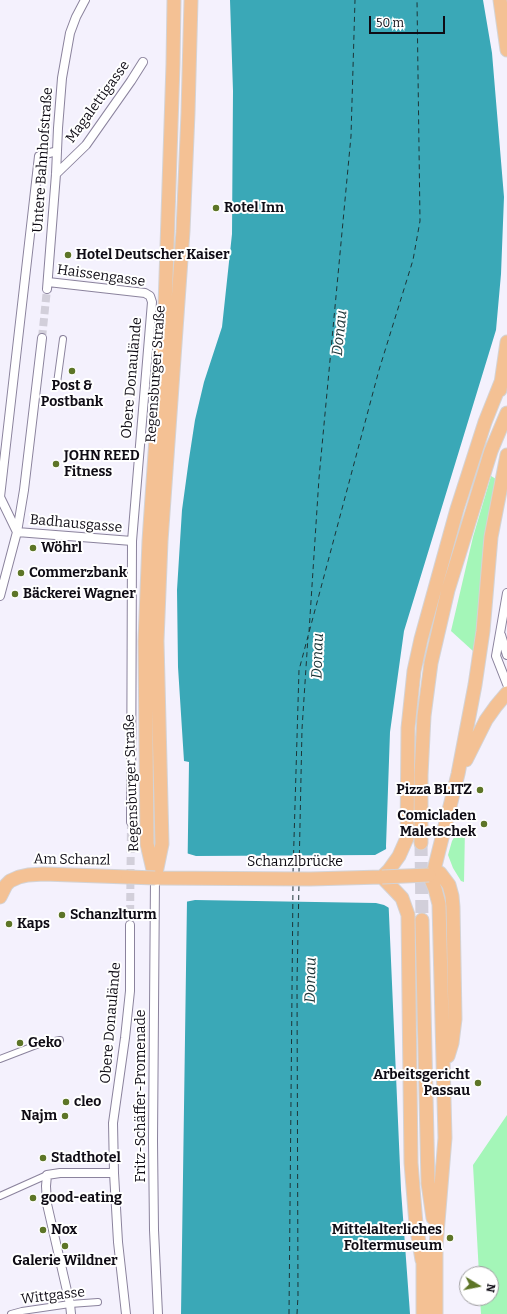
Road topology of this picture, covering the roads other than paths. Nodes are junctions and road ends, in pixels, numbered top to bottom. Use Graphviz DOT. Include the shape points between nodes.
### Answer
graph roads {
  1 [pos="85,0"];
  2 [pos="174,0"];
  3 [pos="190,0"];
  4 [pos="500,0"];
  5 [pos="507,50"];
  6 [pos="143,62"];
  7 [pos="57,151"];
  8 [pos="56,174"];
  9 [pos="47,286"];
  10 [pos="150,296"];
  11 [pos="42,338"];
  12 [pos="63,339"];
  13 [pos="507,342"];
  14 [pos="167,366"];
  15 [pos="501,382"];
  16 [pos="57,383"];
  17 [pos="507,413"];
  18 [pos="491,451"];
  19 [pos="507,455"];
  20 [pos="17,532"];
  21 [pos="132,541"];
  22 [pos="507,593"];
  23 [pos="0,596"];
  24 [pos="500,630"];
  25 [pos="507,656"];
  26 [pos="507,684"];
  27 [pos="507,693"];
  28 [pos="458,774"];
  29 [pos="130,822"];
  30 [pos="421,843"];
  31 [pos="432,875"];
  32 [pos="382,877"];
  33 [pos="155,878"];
  34 [pos="0,897"];
  35 [pos="422,920"];
  36 [pos="130,925"];
  37 [pos="60,1040"];
  38 [pos="0,1060"];
  39 [pos="114,1173"];
  40 [pos="47,1176"];
  41 [pos="428,1183"];
  42 [pos="0,1196"];
  43 [pos="436,1246"];
  44 [pos="422,1260"];
  45 [pos="98,1302"];
  46 [pos="70,1304"];
  47 [pos="11,1314"];
  48 [pos="71,1314"];
  49 [pos="126,1314"];
  50 [pos="158,1314"];
  51 [pos="423,1314"];
  52 [pos="436,1314"];
  1 -- 7 [label="street, Untere Bahnhofstraße" via="70,33 62,78"];
  2 -- 14 [label="main road, Regensburger Straße"];
  3 -- 14 [label="main road, Regensburger Straße" via="183,231"];
  4 -- 5 [label="main road"];
  6 -- 8 [label="street, Magalettigasse" via="86,145"];
  7 -- 8 [label="street, Untere Bahnhofstraße"];
  7 -- 20 [label="street" via="39,156 0,497"];
  8 -- 9 [label="street, Untere Bahnhofstraße"];
  9 -- 10 [label="street, Haissengasse" via="143,293"];
  10 -- 21 [label="street, Obere Donaulände"];
  11 -- 20 [label="street"];
  12 -- 16 [label="street"];
  13 -- 15 [label="main road"];
  14 -- 33 [label="main road, Regensburger Straße" via="158,641 162,844"];
  15 -- 18 [label="main road"];
  15 -- 32 [label="main road" via="485,422 457,510 414,670 408,728 406,842 399,856"];
  17 -- 18 [label="main road"];
  18 -- 30 [label="main road" via="448,590 431,662 424,716"];
  19 -- 28 [label="main road" via="491,537 483,631"];
  20 -- 21 [label="street, Badhausgasse"];
  20 -- 23 [label="street"];
  21 -- 29 [label="street, Obere Donaulände"];
  22 -- 24 [label="street"];
  24 -- 25 [label="street"];
  24 -- 26 [label="street" via="496,656"];
  27 -- 28 [label="main road" via="486,720"];
  28 -- 31 [label="main road"];
  31 -- 32 [label="main road, Schanzlbrücke, bridge"];
  31 -- 43 [label="main road" via="440,873 448,885 453,907 454,1024 444,1071 445,1138"];
  32 -- 33 [label="main road, Schanzlbrücke"];
  32 -- 44 [label="main road" via="402,898 408,915 411,1163"];
  33 -- 34 [label="main road, Am Schanzl, bridge" via="28,875 7,883"];
  33 -- 50 [label="street, Fritz-Schäffer-Promenade" via="153,1141"];
  35 -- 41 [label="main road"];
  36 -- 39 [label="street, Obere Donaulände" via="130,991 113,1123"];
  37 -- 38 [label="street" via="39,1044"];
  39 -- 40 [label="street" via="60,1173"];
  39 -- 49 [label="street, Obere Donaulände"];
  40 -- 42 [label="street"];
  40 -- 46 [label="street" via="47,1204"];
  41 -- 43 [label="main road"];
  41 -- 44 [label="main road"];
  43 -- 52 [label="main road"];
  44 -- 51 [label="main road"];
  45 -- 46 [label="street, Wittgasse"];
  46 -- 47 [label="street, Wittgasse"];
  46 -- 48 [label="street"];
}
